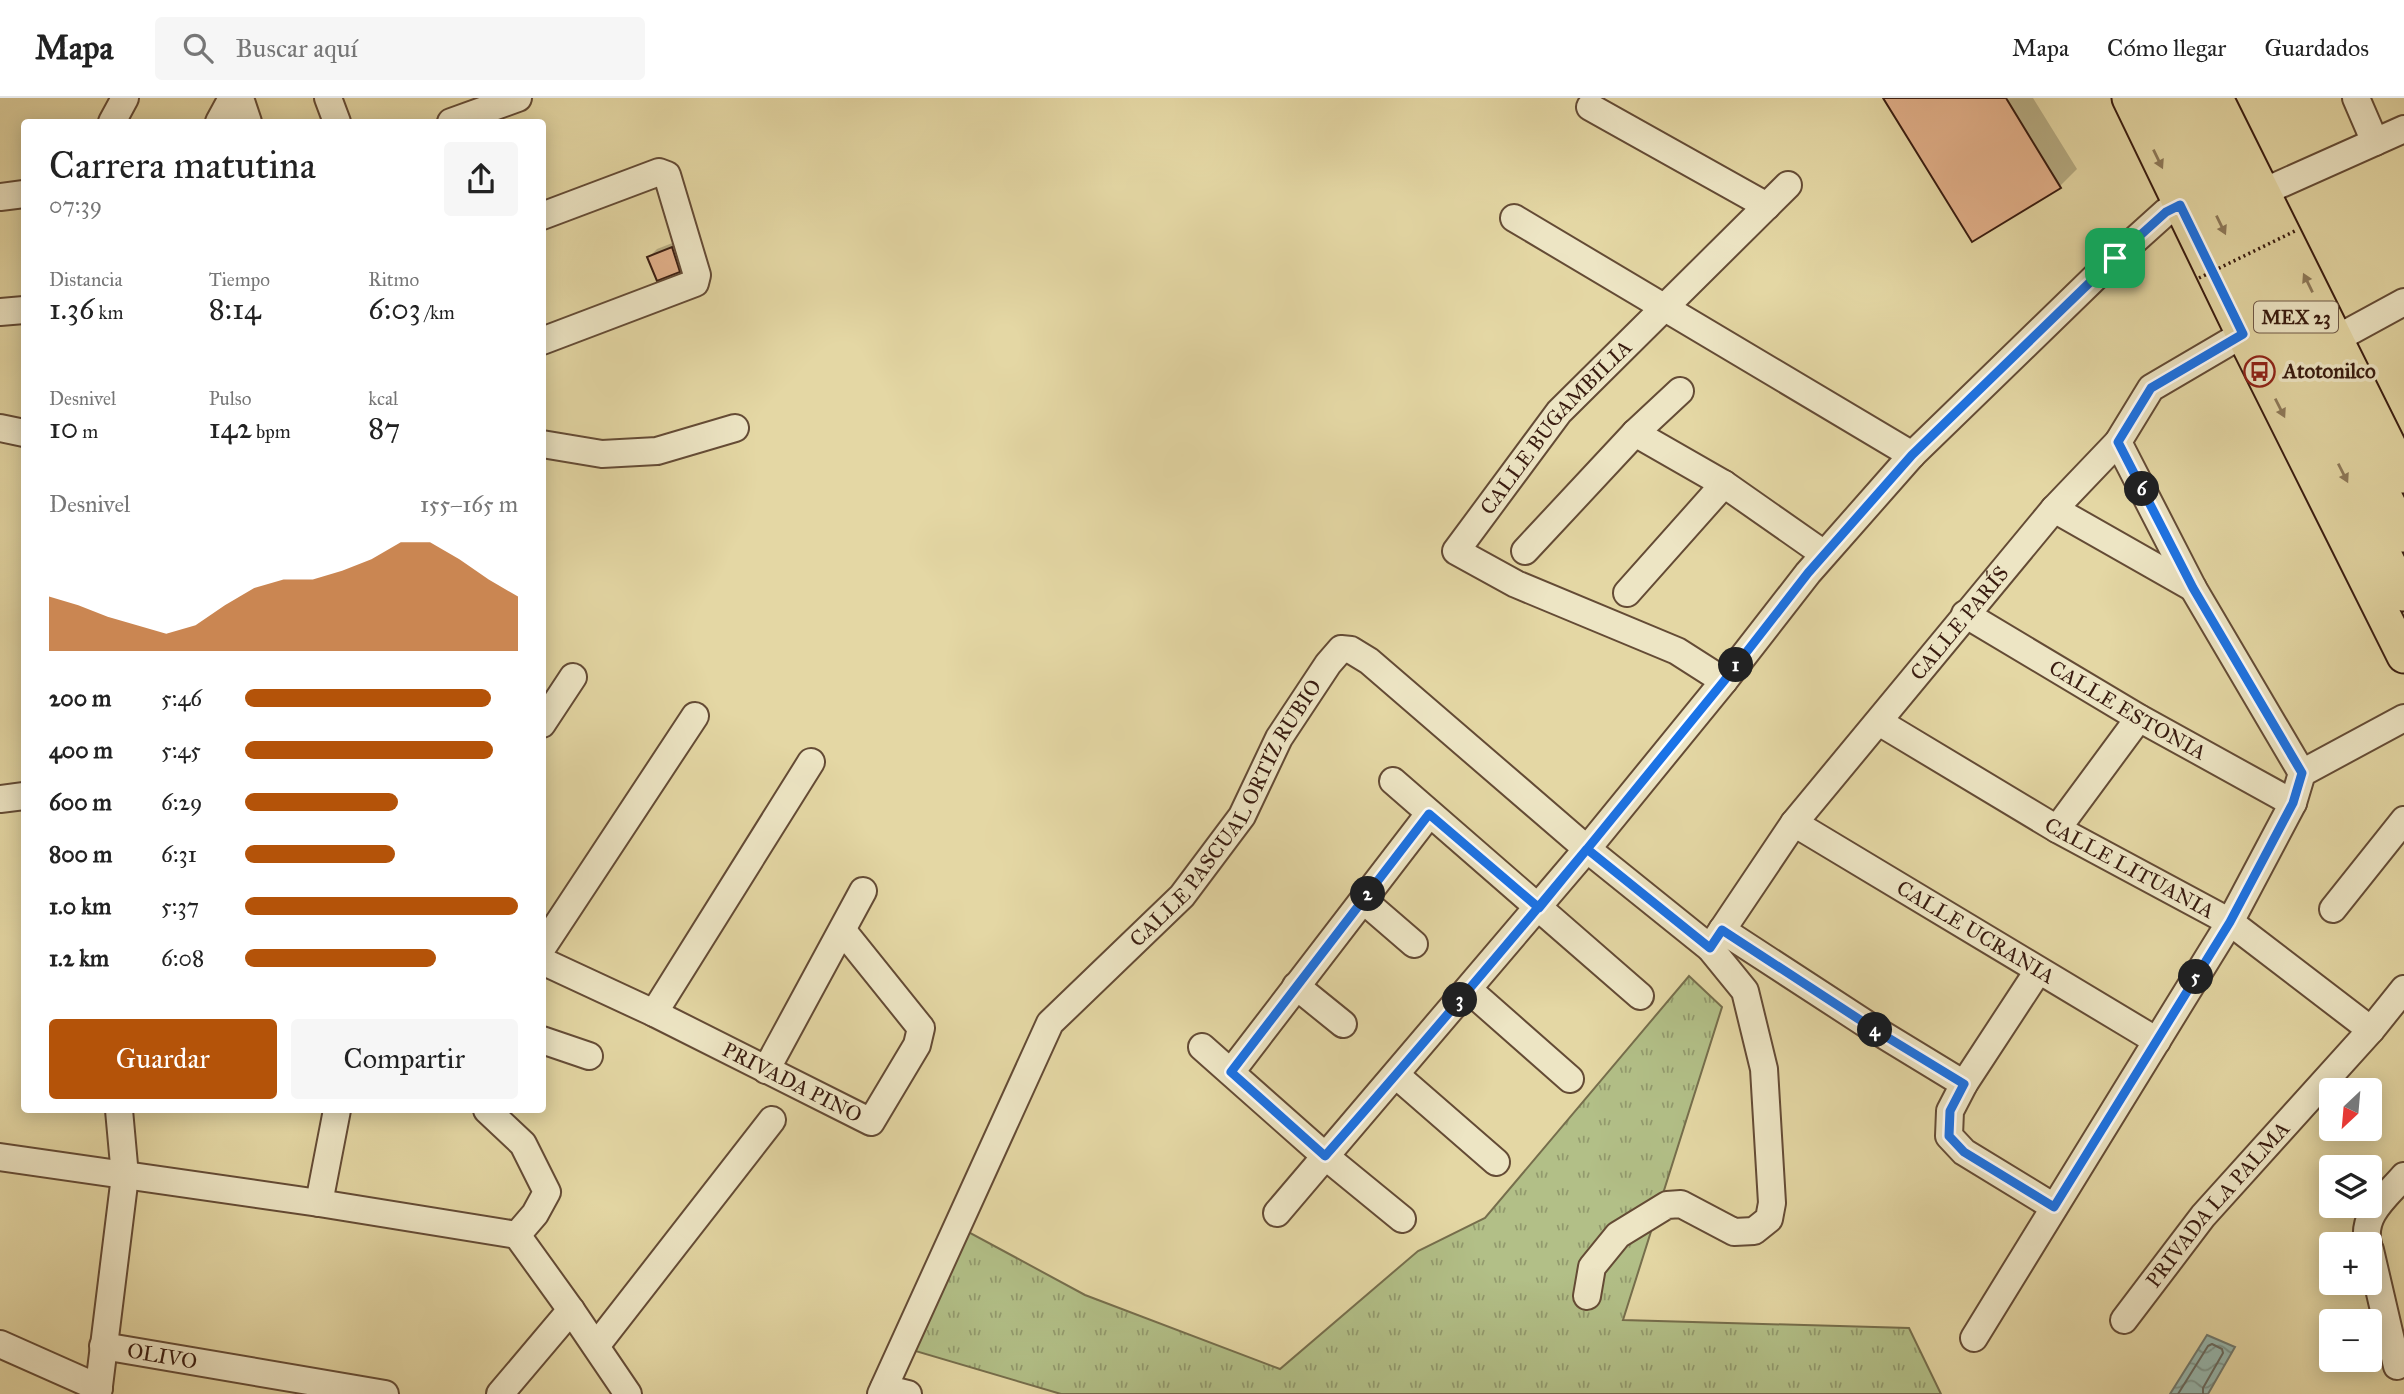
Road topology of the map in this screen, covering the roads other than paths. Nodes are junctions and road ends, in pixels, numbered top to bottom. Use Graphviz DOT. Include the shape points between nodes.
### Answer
graph roads {
  1 [pos="125,98"];
  2 [pos="232,98"];
  3 [pos="240,98"];
  4 [pos="328,98"];
  5 [pos="518,98"];
  6 [pos="2129,98"];
  7 [pos="2157,98"];
  8 [pos="2187,98"];
  9 [pos="2216,98"];
  10 [pos="2356,98"];
  11 [pos="1607,108"];
  12 [pos="114,119"];
  13 [pos="221,119"];
  14 [pos="247,119"];
  15 [pos="336,119"];
  16 [pos="459,119"];
  17 [pos="2404,128"];
  18 [pos="2375,142"];
  19 [pos="1788,185"];
  20 [pos="2263,192"];
  21 [pos="21,194"];
  22 [pos="0,197"];
  23 [pos="2180,205"];
  24 [pos="1767,206"];
  25 [pos="546,214"];
  26 [pos="1514,218"];
  27 [pos="2404,302"];
  28 [pos="1664,308"];
  29 [pos="21,310"];
  30 [pos="0,312"];
  31 [pos="2243,334"];
  32 [pos="546,339"];
  33 [pos="2336,339"];
  34 [pos="1680,391"];
  35 [pos="0,428"];
  36 [pos="735,428"];
  37 [pos="21,432"];
  38 [pos="1635,433"];
  39 [pos="2118,442"];
  40 [pos="546,445"];
  41 [pos="1912,455"];
  42 [pos="2404,476"];
  43 [pos="1724,484"];
  44 [pos="2054,509"];
  45 [pos="2404,535"];
  46 [pos="1525,551"];
  47 [pos="1824,554"];
  48 [pos="2193,588"];
  49 [pos="1627,593"];
  50 [pos="2404,594"];
  51 [pos="1965,614"];
  52 [pos="2404,656"];
  53 [pos="573,677"];
  54 [pos="1724,681"];
  55 [pos="695,716"];
  56 [pos="546,718"];
  57 [pos="2139,718"];
  58 [pos="2404,718"];
  59 [pos="1880,722"];
  60 [pos="811,762"];
  61 [pos="2302,773"];
  62 [pos="1393,781"];
  63 [pos="21,796"];
  64 [pos="0,799"];
  65 [pos="2293,803"];
  66 [pos="1429,814"];
  67 [pos="2404,820"];
  68 [pos="1794,823"];
  69 [pos="2057,829"];
  70 [pos="1587,849"];
  71 [pos="863,891"];
  72 [pos="1363,900"];
  73 [pos="1539,908"];
  74 [pos="2333,909"];
  75 [pos="2230,922"];
  76 [pos="843,931"];
  77 [pos="1716,939"];
  78 [pos="546,942"];
  79 [pos="1414,944"];
  80 [pos="546,963"];
  81 [pos="2038,971"];
  82 [pos="1296,986"];
  83 [pos="2404,989"];
  84 [pos="1469,990"];
  85 [pos="1640,996"];
  86 [pos="654,1013"];
  87 [pos="1343,1024"];
  88 [pos="2371,1030"];
  89 [pos="546,1041"];
  90 [pos="2157,1041"];
  91 [pos="1202,1047"];
  92 [pos="589,1056"];
  93 [pos="766,1070"];
  94 [pos="1231,1072"];
  95 [pos="1396,1075"];
  96 [pos="1570,1079"];
  97 [pos="1964,1084"];
  98 [pos="119,1113"];
  99 [pos="336,1113"];
  100 [pos="490,1113"];
  101 [pos="772,1120"];
  102 [pos="1325,1156"];
  103 [pos="0,1157"];
  104 [pos="1496,1162"];
  105 [pos="125,1176"];
  106 [pos="2404,1176"];
  107 [pos="319,1203"];
  108 [pos="2054,1207"];
  109 [pos="1277,1213"];
  110 [pos="1402,1219"];
  111 [pos="2365,1232"];
  112 [pos="517,1235"];
  113 [pos="2380,1295"];
  114 [pos="1587,1296"];
  115 [pos="572,1310"];
  116 [pos="2124,1320"];
  117 [pos="1974,1338"];
  118 [pos="0,1343"];
  119 [pos="103,1346"];
  120 [pos="596,1346"];
  121 [pos="2397,1366"];
  122 [pos="98,1391"];
  123 [pos="891,1392"];
  124 [pos="385,1394"];
  125 [pos="500,1394"];
  126 [pos="628,1394"];
  1 -- 12 [label="street"];
  2 -- 13 [label="street"];
  3 -- 14 [label="street"];
  4 -- 15 [label="street"];
  5 -- 16 [label="street"];
  6 -- 23 [label="main road, one-way"];
  7 -- 50 [label="main road, MEX 23, one-way"];
  8 -- 45 [label="main road, MEX 23"];
  9 -- 20 [label="main road"];
  10 -- 18 [label="street"];
  11 -- 24 [label="street"];
  17 -- 18 [label="street"];
  18 -- 20 [label="street"];
  19 -- 24 [label="street, CALLE BUGAMBILIA"];
  33 -- 20 [label="main road, one-way"];
  21 -- 22 [label="street"];
  23 -- 31 [label="main road"];
  23 -- 41 [label="street" via="2115,258"];
  24 -- 28 [label="street, CALLE BUGAMBILIA"];
  25 -- 32 [label="street" via="664,173 697,275 695,283"];
  26 -- 28 [label="street"];
  27 -- 33 [label="street"];
  28 -- 41 [label="street"];
  28 -- 54 [label="street, CALLE BUGAMBILIA" via="1559,411 1456,551 1516,584 1677,651"];
  29 -- 30 [label="street"];
  31 -- 39 [label="street, CALLE PARÍS" via="2151,388"];
  31 -- 52 [label="main road, one-way"];
  33 -- 42 [label="main road"];
  34 -- 38 [label="street"];
  35 -- 37 [label="street"];
  36 -- 40 [label="street" via="657,451 602,454"];
  38 -- 43 [label="street"];
  38 -- 46 [label="street"];
  39 -- 44 [label="street, CALLE PARÍS"];
  39 -- 48 [label="street"];
  41 -- 47 [label="street"];
  43 -- 47 [label="street"];
  43 -- 49 [label="street"];
  44 -- 48 [label="street"];
  44 -- 51 [label="street, CALLE PARÍS"];
  47 -- 54 [label="street"];
  48 -- 61 [label="street"];
  51 -- 57 [label="street, CALLE ESTONIA"];
  51 -- 59 [label="street, CALLE PARÍS"];
  53 -- 56 [label="street"];
  54 -- 70 [label="street"];
  55 -- 78 [label="street"];
  57 -- 65 [label="street, CALLE ESTONIA"];
  57 -- 69 [label="street"];
  58 -- 61 [label="street"];
  59 -- 68 [label="street, CALLE PARÍS"];
  59 -- 69 [label="street, CALLE LITUANIA"];
  60 -- 86 [label="street"];
  61 -- 65 [label="street"];
  62 -- 66 [label="street"];
  63 -- 64 [label="street"];
  65 -- 75 [label="street"];
  66 -- 72 [label="street"];
  66 -- 73 [label="street"];
  67 -- 74 [label="street"];
  68 -- 77 [label="street, CALLE PARÍS"];
  68 -- 81 [label="street, CALLE UCRANIA"];
  69 -- 75 [label="street, CALLE LITUANIA"];
  70 -- 73 [label="street"];
  70 -- 77 [label="street, CALLE PASCUAL ORTIZ RUBIO"];
  70 -- 123 [label="street, CALLE PASCUAL ORTIZ RUBIO" via="1369,661 1341,649 1279,738 1241,816 1182,896 1050,1023"];
  71 -- 76 [label="street"];
  72 -- 79 [label="street"];
  72 -- 82 [label="street"];
  73 -- 84 [label="street"];
  73 -- 85 [label="street"];
  75 -- 88 [label="street, CALLE LITUANIA"];
  75 -- 90 [label="street"];
  76 -- 93 [label="street"];
  76 -- 93 [label="street, PRIVADA PINO" via="922,1028 916,1045 870,1122"];
  77 -- 97 [label="street"];
  77 -- 114 [label="street" via="1745,991 1764,1069 1772,1203 1769,1219 1754,1231 1734,1231 1681,1204 1667,1205 1618,1235 1592,1267"];
  80 -- 86 [label="street, PRIVADA PINO"];
  81 -- 90 [label="street, CALLE UCRANIA"];
  81 -- 97 [label="street"];
  82 -- 87 [label="street"];
  82 -- 94 [label="street"];
  83 -- 88 [label="street, PRIVADA LA PALMA"];
  84 -- 95 [label="street"];
  84 -- 96 [label="street"];
  86 -- 93 [label="street, PRIVADA PINO"];
  88 -- 116 [label="street, PRIVADA LA PALMA" via="2203,1216"];
  89 -- 92 [label="street"];
  90 -- 108 [label="street"];
  91 -- 94 [label="street"];
  94 -- 102 [label="street"];
  95 -- 102 [label="street"];
  95 -- 104 [label="street"];
  97 -- 108 [label="street" via="1950,1111 1949,1136 1964,1152"];
  98 -- 105 [label="street"];
  99 -- 107 [label="street"];
  100 -- 112 [label="street" via="523,1144 547,1192"];
  101 -- 120 [label="street"];
  102 -- 109 [label="street"];
  102 -- 110 [label="street"];
  103 -- 105 [label="street"];
  105 -- 107 [label="street"];
  105 -- 119 [label="street"];
  106 -- 111 [label="street" via="2368,1219"];
  107 -- 112 [label="street"];
  108 -- 117 [label="street"];
  112 -- 115 [label="street"];
  113 -- 121 [label="street"];
  115 -- 120 [label="street"];
  115 -- 125 [label="street"];
  118 -- 122 [label="street"];
  119 -- 122 [label="street"];
  119 -- 124 [label="street, OLIVO"];
  120 -- 126 [label="street"];
}
